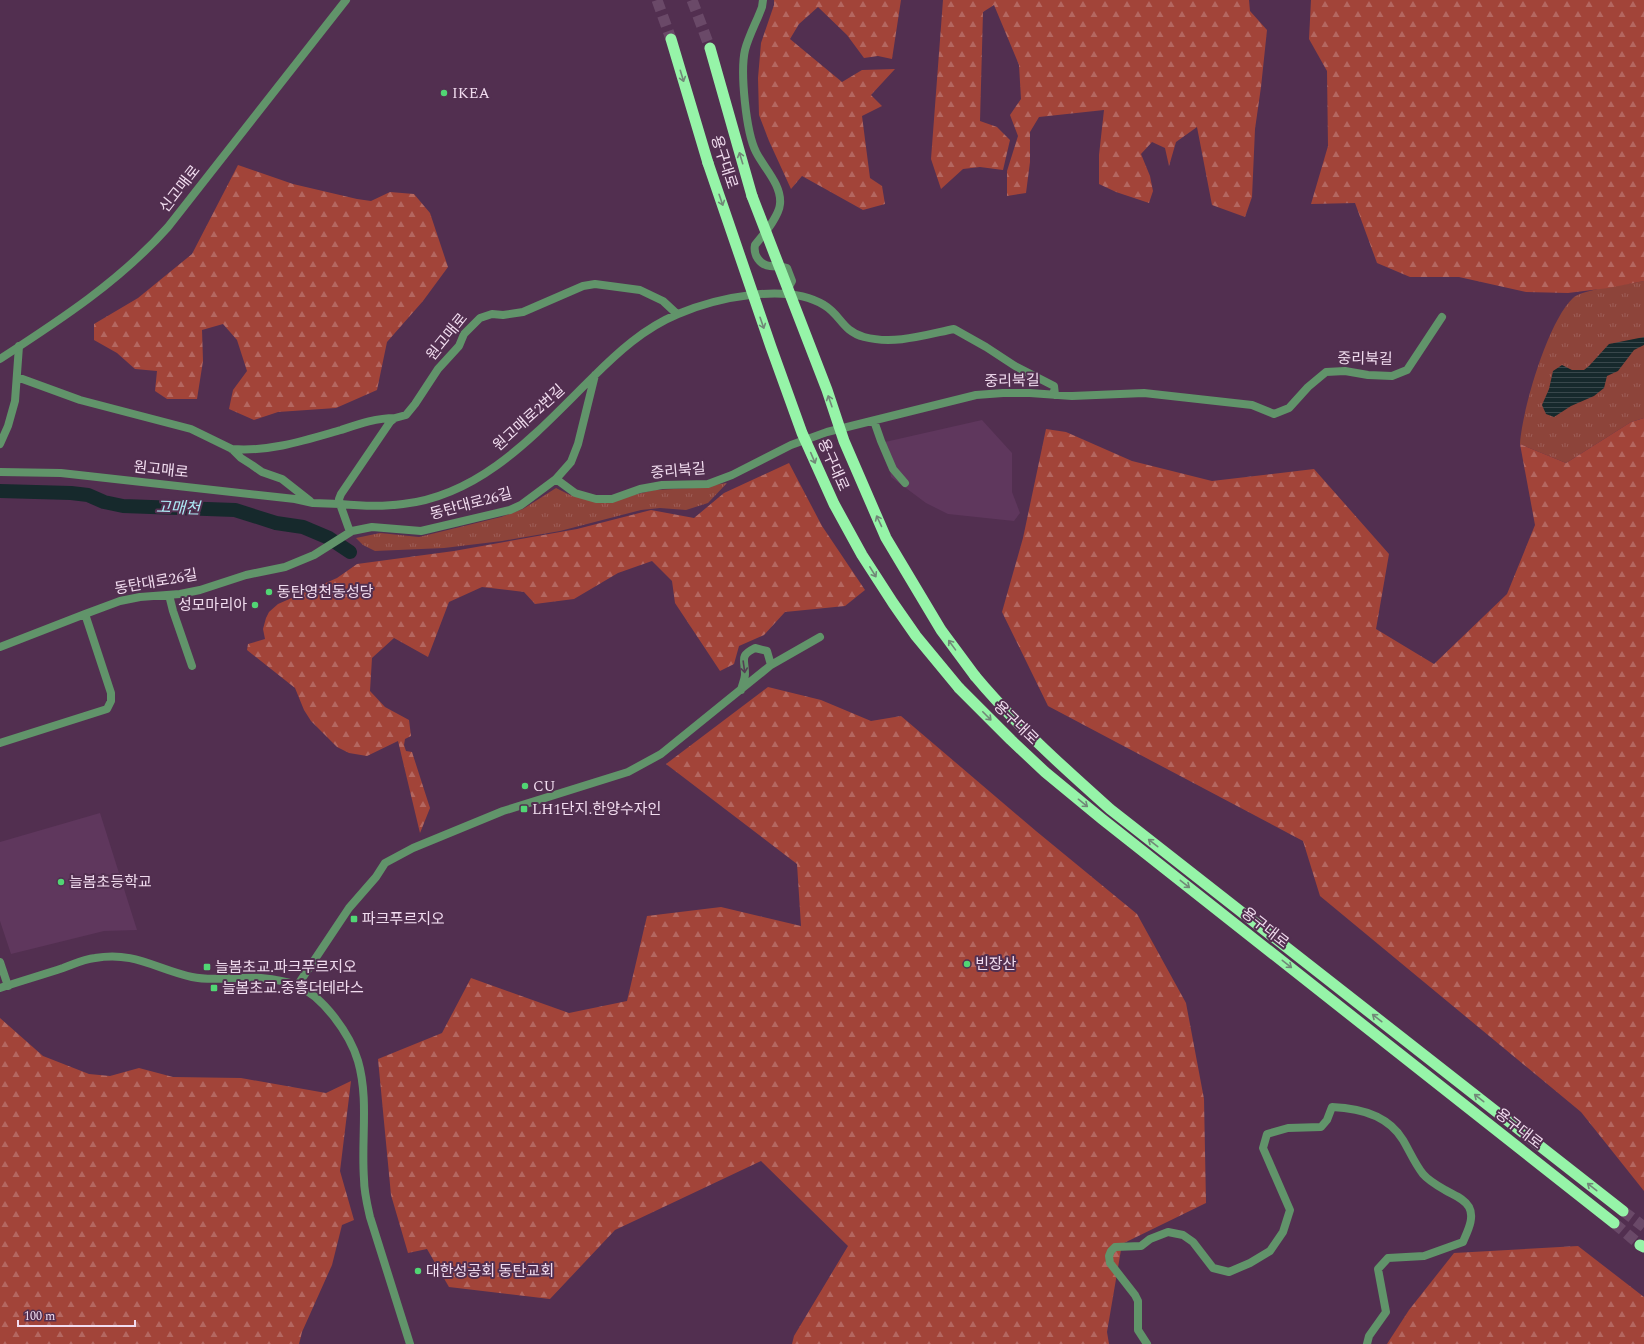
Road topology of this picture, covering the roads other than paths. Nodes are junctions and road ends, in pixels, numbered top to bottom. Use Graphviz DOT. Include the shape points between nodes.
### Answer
graph roads {
  1 [pos="346,0"];
  2 [pos="763,0"];
  3 [pos="671,39"];
  4 [pos="710,48"];
  5 [pos="786,293"];
  6 [pos="676,314"];
  7 [pos="1442,317"];
  8 [pos="19,346"];
  9 [pos="0,359"];
  10 [pos="595,375"];
  11 [pos="17,377"];
  12 [pos="1055,395"];
  13 [pos="396,418"];
  14 [pos="874,421"];
  15 [pos="0,444"];
  16 [pos="232,448"];
  17 [pos="0,472"];
  18 [pos="556,479"];
  19 [pos="905,483"];
  20 [pos="313,503"];
  21 [pos="340,504"];
  22 [pos="348,534"];
  23 [pos="169,595"];
  24 [pos="85,614"];
  25 [pos="820,637"];
  26 [pos="0,647"];
  27 [pos="771,665"];
  28 [pos="192,666"];
  29 [pos="740,690"];
  30 [pos="0,743"];
  31 [pos="0,962"];
  32 [pos="297,986"];
  33 [pos="4,987"];
  34 [pos="1623,1211"];
  35 [pos="1614,1223"];
  36 [pos="410,1344"];
  37 [pos="1147,1344"];
  38 [pos="1367,1344"];
  1 -- 8 [label="street, 신고매로" via="153,243 118,276 76,309"];
  2 -- 5 [label="street" via="745,49 746,101 752,142 775,183 780,203 777,213 754,250 755,256 766,265 787,268 792,281"];
  3 -- 35 [label="highway, 용구대로, one-way, bridge" via="708,163 802,433 834,504 862,555 916,636 959,688 1011,740 1102,819"];
  34 -- 4 [label="highway, 용구대로, one-way, bridge" via="1110,809 1033,739 975,676 941,630 886,538 844,441 827,390 752,196"];
  5 -- 6 [label="street" via="719,301"];
  5 -- 12 [label="street" via="812,298 826,306 850,332 866,338 901,340 954,330 1054,386"];
  6 -- 10 [label="street, 원고매로2번길" via="631,342"];
  6 -- 13 [label="street, 원고매로" via="663,301 640,290 595,284 583,286 523,312 492,314 480,318 464,334 459,346 438,369 406,415"];
  7 -- 12 [label="street, 중리북길" via="1407,370 1392,376 1345,371 1326,372 1289,408 1274,414 1252,405 1144,393"];
  8 -- 9 [label="street, 신고매로"];
  8 -- 11 [label="street"];
  10 -- 18 [label="street, 동탄대로26길" via="575,455"];
  10 -- 21 [label="street, 원고매로2번길" via="523,446 484,474 453,491 404,504"];
  11 -- 15 [label="street" via="15,401"];
  11 -- 16 [label="street" via="80,400 191,429"];
  12 -- 14 [label="street, 중리북길" via="1030,393 976,396"];
  13 -- 16 [label="street" via="371,420 286,445 248,450"];
  13 -- 21 [label="street, 원고매로" via="390,422 341,494"];
  14 -- 18 [label="street, 중리북길" via="826,432 791,445 732,475 708,484 662,485 612,499 596,499 575,493"];
  14 -- 19 [label="street" via="893,470"];
  16 -- 20 [label="street" via="257,469 282,480"];
  17 -- 20 [label="street, 원고매로" via="61,473 288,498"];
  18 -- 22 [label="street, 동탄대로26길" via="521,505 510,510 421,531 372,527"];
  20 -- 21 [label="street, 원고매로"];
  21 -- 22 [label="street"];
  22 -- 23 [label="street, 동탄대로26길" via="298,563 200,590"];
  23 -- 24 [label="street, 동탄대로26길" via="120,601"];
  23 -- 28 [label="street"];
  24 -- 26 [label="street"];
  24 -- 30 [label="street" via="111,693 107,709"];
  25 -- 27 [label="street"];
  27 -- 29 [label="street"];
  27 -- 29 [label="street, one-way" via="767,651 755,648 748,652 742,662 745,675"];
  29 -- 32 [label="street" via="661,754 628,772 503,810 413,848 385,863 349,908"];
  31 -- 33 [label="street"];
  32 -- 33 [label="street" via="261,978 192,977 121,955 94,958"];
  32 -- 36 [label="street" via="323,1005 336,1019 358,1060 362,1083 366,1197"];
  37 -- 38 [label="street" via="1138,1330 1138,1302 1125,1280 1110,1263 1111,1251 1115,1247 1141,1246 1168,1232 1183,1235 1193,1242 1212,1268 1229,1272 1270,1251 1283,1232 1290,1210 1263,1148 1267,1134 1288,1128 1321,1127 1332,1107 1348,1107 1386,1121 1402,1138 1423,1174 1444,1190 1462,1198 1470,1208 1471,1221 1463,1242 1424,1256 1388,1258 1378,1270 1386,1312 1369,1336"];
}
